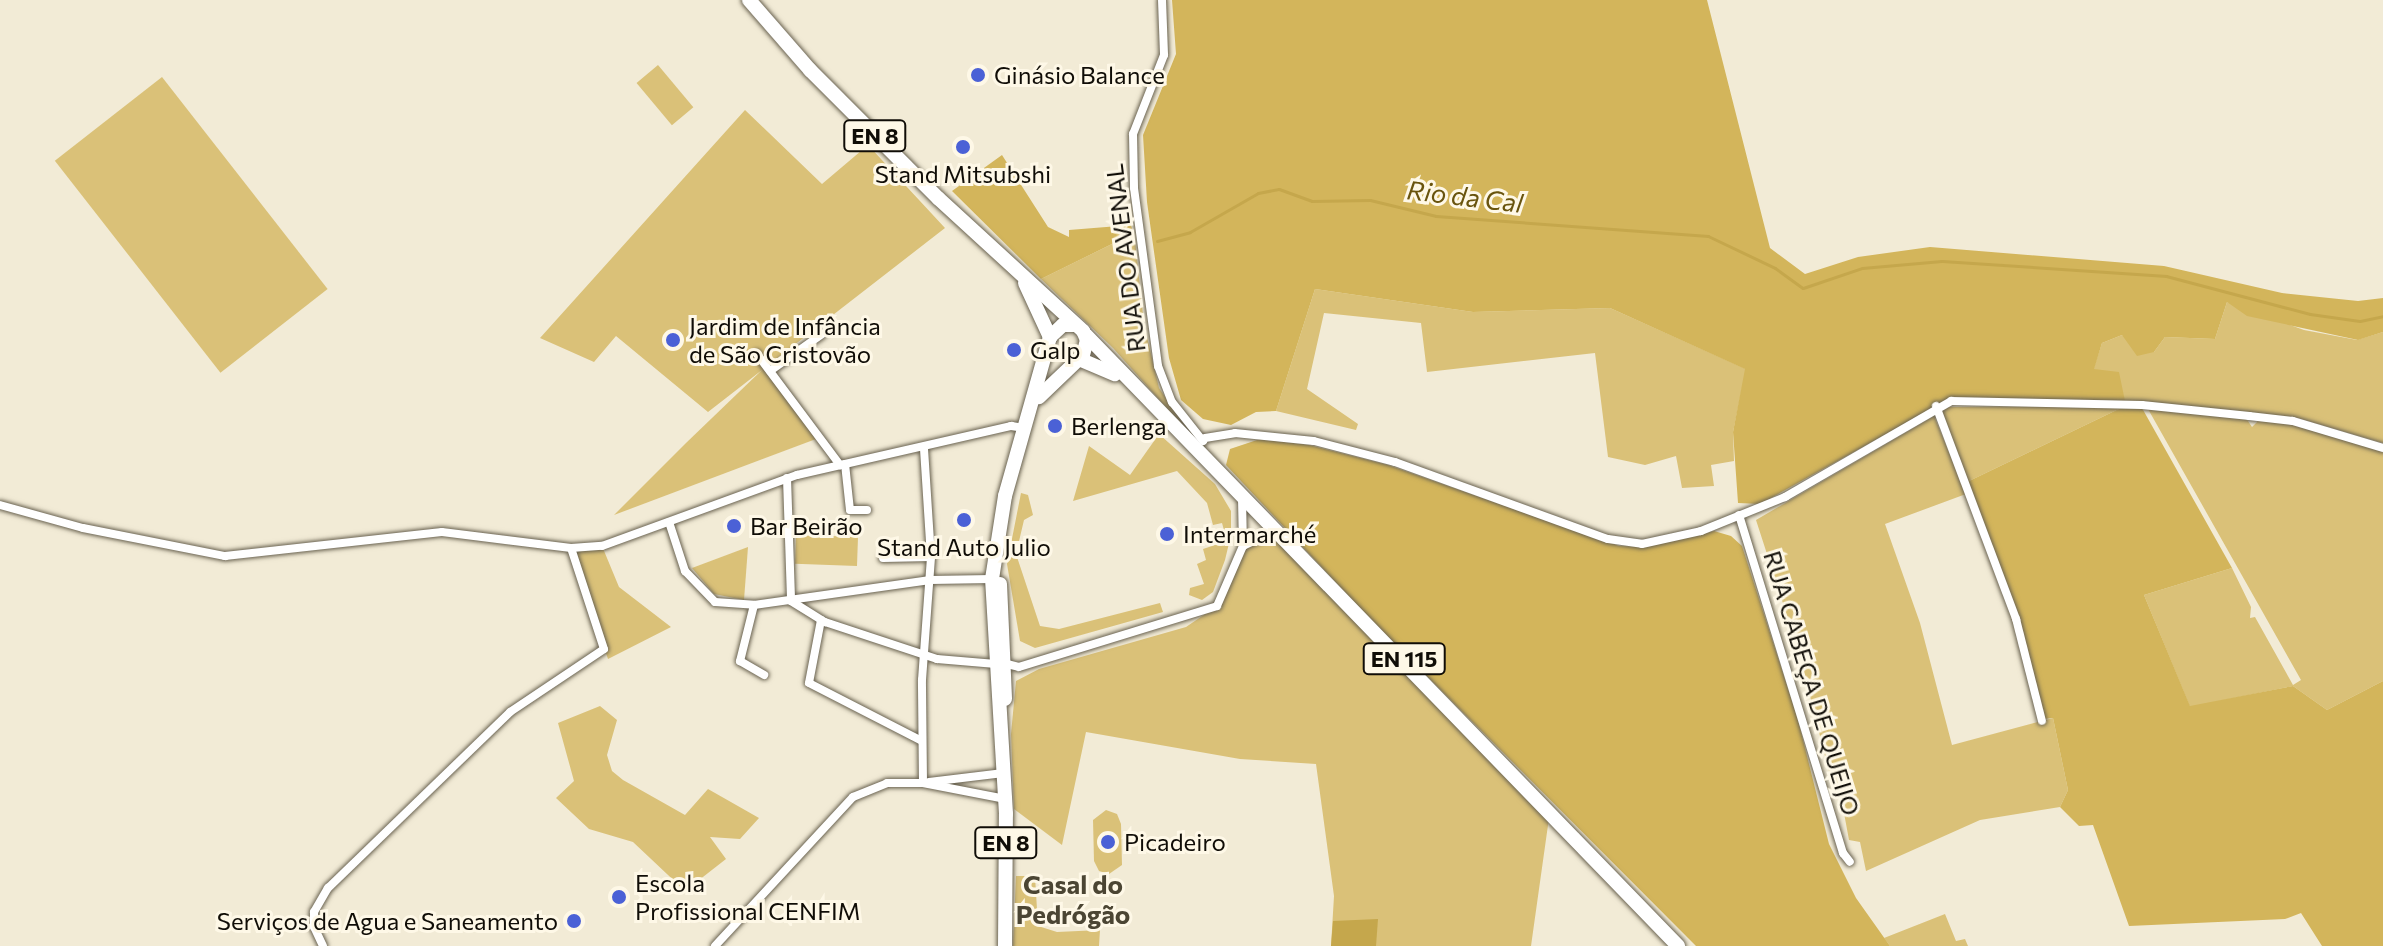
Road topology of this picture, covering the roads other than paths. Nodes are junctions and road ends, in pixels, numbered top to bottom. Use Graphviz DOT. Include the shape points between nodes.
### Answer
graph roads {
  1 [pos="749,0"];
  2 [pos="1162,0"];
  3 [pos="1023,279"];
  4 [pos="1080,330"];
  5 [pos="822,334"];
  6 [pos="1050,341"];
  7 [pos="757,354"];
  8 [pos="1075,360"];
  9 [pos="770,371"];
  10 [pos="1123,378"];
  11 [pos="1036,401"];
  12 [pos="1936,406"];
  13 [pos="1026,428"];
  14 [pos="1205,438"];
  15 [pos="924,448"];
  16 [pos="2383,448"];
  17 [pos="1196,451"];
  18 [pos="842,464"];
  19 [pos="787,478"];
  20 [pos="1242,494"];
  21 [pos="0,505"];
  22 [pos="867,510"];
  23 [pos="1739,515"];
  24 [pos="669,522"];
  25 [pos="1277,530"];
  26 [pos="1243,546"];
  27 [pos="571,548"];
  28 [pos="931,557"];
  29 [pos="883,558"];
  30 [pos="993,574"];
  31 [pos="930,580"];
  32 [pos="791,601"];
  33 [pos="754,605"];
  34 [pos="821,620"];
  35 [pos="923,653"];
  36 [pos="1001,664"];
  37 [pos="764,675"];
  38 [pos="2042,721"];
  39 [pos="922,741"];
  40 [pos="1003,773"];
  41 [pos="923,783"];
  42 [pos="1005,799"];
  43 [pos="1850,862"];
  44 [pos="323,946"];
  45 [pos="715,946"];
  46 [pos="1005,946"];
  47 [pos="1678,946"];
  1 -- 3 [label="main road, EN 8" via="819,79"];
  2 -- 14 [label="street, RUA DO AVENAL" via="1164,55 1133,134 1134,188 1158,366 1172,402"];
  3 -- 4 [label="main road, EN 8"];
  3 -- 6 [label="main road, EN 8"];
  4 -- 6 [label="main road" via="1063,325"];
  4 -- 8 [label="main road, EN 8" via="1086,351"];
  4 -- 10 [label="main road, EN 115"];
  5 -- 9 [label="street"];
  6 -- 8 [label="main road, EN 8" via="1054,356"];
  6 -- 11 [label="main road, EN 8"];
  7 -- 9 [label="street"];
  8 -- 10 [label="main road, EN 115"];
  8 -- 11 [label="main road, EN 8"];
  9 -- 18 [label="street"];
  10 -- 17 [label="main road, EN 115"];
  11 -- 13 [label="main road, EN 8"];
  12 -- 16 [label="street" via="1951,401 2142,405 2293,421"];
  12 -- 23 [label="street" via="1785,497"];
  12 -- 38 [label="street" via="2016,619"];
  13 -- 15 [label="street" via="1011,426"];
  13 -- 30 [label="main road, EN 8" via="1005,496"];
  14 -- 17 [label="street"];
  14 -- 23 [label="street" via="1235,433 1314,441 1395,462 1624,544 1671,538"];
  15 -- 18 [label="street"];
  15 -- 28 [label="street"];
  17 -- 20 [label="main road, EN 115"];
  18 -- 19 [label="street"];
  18 -- 22 [label="street" via="850,510"];
  19 -- 24 [label="street"];
  19 -- 32 [label="street"];
  20 -- 25 [label="main road, EN 115"];
  20 -- 26 [label="street"];
  21 -- 27 [label="street" via="83,528 225,556 442,532"];
  23 -- 43 [label="street, RUA CABEÇA DE QUEIJO"];
  24 -- 27 [label="street" via="602,546"];
  24 -- 33 [label="street" via="685,571 698,590 715,602"];
  25 -- 26 [label="street"];
  25 -- 47 [label="main road, EN 115"];
  26 -- 36 [label="street" via="1217,606 1029,663"];
  27 -- 44 [label="street" via="604,649 500,721 328,888 314,912"];
  28 -- 29 [label="street"];
  28 -- 31 [label="street"];
  30 -- 31 [label="street"];
  30 -- 36 [label="main road, EN 8"];
  31 -- 32 [label="street"];
  31 -- 35 [label="street"];
  32 -- 33 [label="street"];
  32 -- 34 [label="street"];
  33 -- 37 [label="street" via="740,661"];
  34 -- 35 [label="street"];
  34 -- 39 [label="street" via="809,683"];
  35 -- 36 [label="street"];
  35 -- 39 [label="street"];
  36 -- 40 [label="main road, EN 8"];
  39 -- 41 [label="street"];
  40 -- 41 [label="street"];
  40 -- 42 [label="main road, EN 8"];
  41 -- 42 [label="street"];
  41 -- 45 [label="street" via="887,783 853,797"];
  42 -- 46 [label="main road, EN 8"];
}
